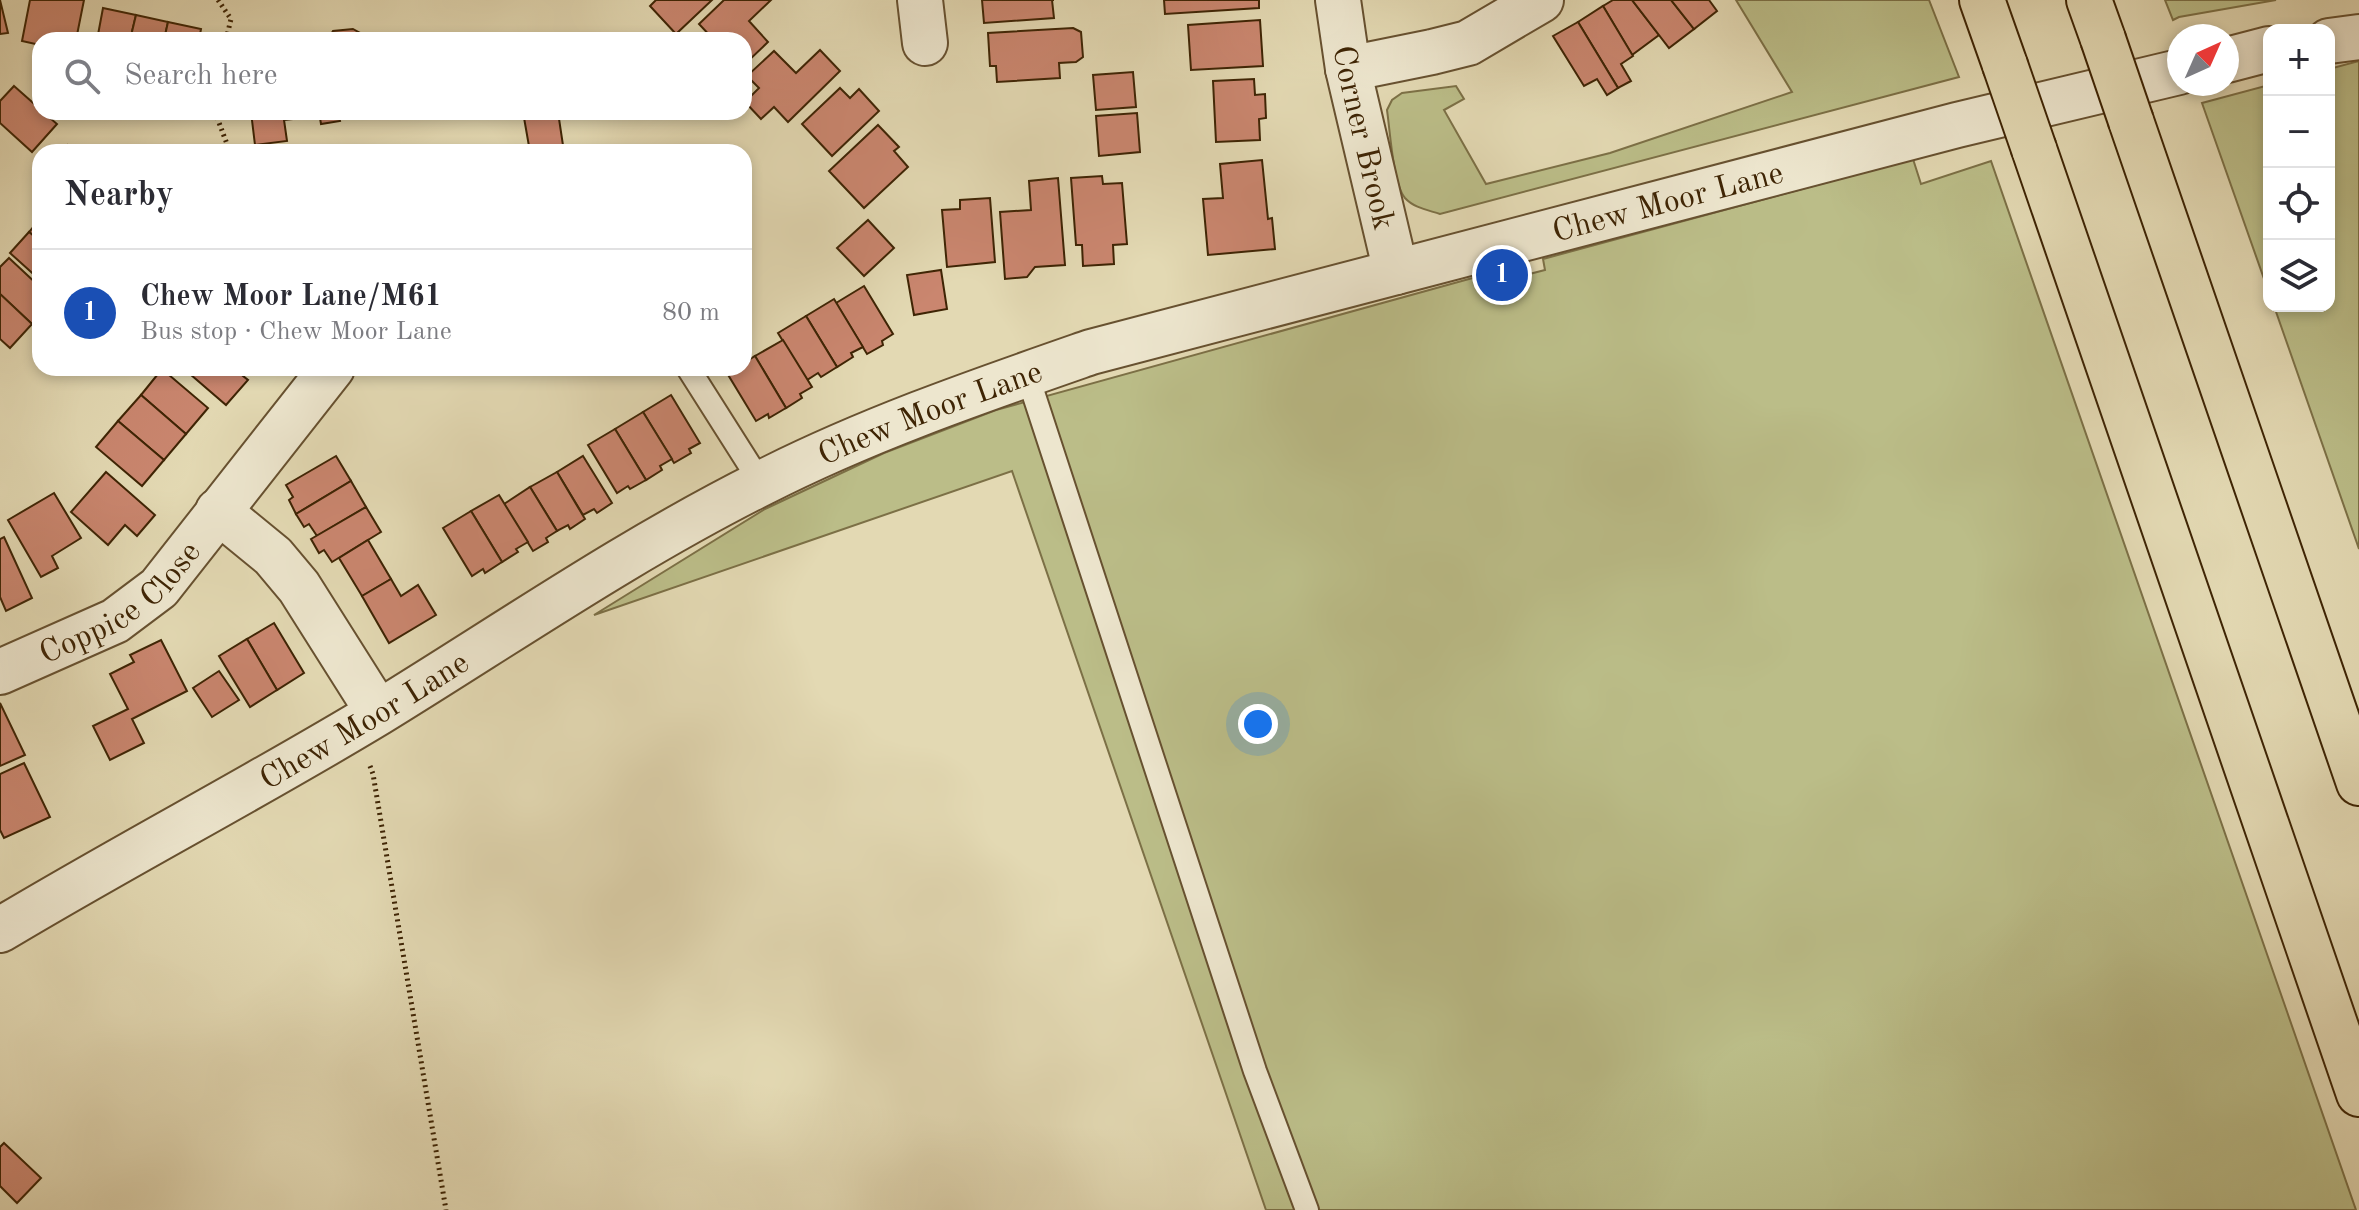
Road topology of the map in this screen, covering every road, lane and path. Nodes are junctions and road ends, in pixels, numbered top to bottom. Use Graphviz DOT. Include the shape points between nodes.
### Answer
graph roads {
  1 [pos="218,0"];
  2 [pos="920,0"];
  3 [pos="1338,0"];
  4 [pos="1541,0"];
  5 [pos="1982,0"];
  6 [pos="2096,20"];
  7 [pos="228,32"];
  8 [pos="2359,37"];
  9 [pos="2335,40"];
  10 [pos="925,43"];
  11 [pos="2263,51"];
  12 [pos="2239,57"];
  13 [pos="1348,69"];
  14 [pos="2167,75"];
  15 [pos="218,120"];
  16 [pos="227,144"];
  17 [pos="1396,272"];
  18 [pos="1027,374"];
  19 [pos="326,376"];
  20 [pos="693,376"];
  21 [pos="761,483"];
  22 [pos="218,511"];
  23 [pos="0,672"];
  24 [pos="366,719"];
  25 [pos="2359,783"];
  26 [pos="0,930"];
  27 [pos="2359,1094"];
  28 [pos="446,1210"];
  29 [pos="1307,1210"];
  1 -- 7 [label="path" via="231,19"];
  2 -- 10 [label="street"];
  3 -- 13 [label="street, Corner Brook"];
  4 -- 13 [label="street" via="1468,43"];
  5 -- 27 [label="highway, bridge"];
  6 -- 25 [label="highway, bridge"];
  8 -- 9 [label="street"];
  11 -- 12 [label="street"];
  13 -- 17 [label="street, Corner Brook"];
  14 -- 17 [label="street, Chew Moor Lane"];
  15 -- 16 [label="path"];
  17 -- 18 [label="street, Chew Moor Lane" via="1091,352"];
  18 -- 21 [label="street, Chew Moor Lane" via="867,434"];
  18 -- 29 [label="lane" via="1255,1071"];
  19 -- 22 [label="street, Coppice Close"];
  20 -- 21 [label="lane"];
  21 -- 24 [label="street, Chew Moor Lane" via="589,579"];
  22 -- 23 [label="street, Coppice Close" via="159,588 115,621"];
  22 -- 24 [label="street, Coppice Close" via="273,556 299,587"];
  24 -- 26 [label="street, Chew Moor Lane"];
  24 -- 28 [label="path"];
}
